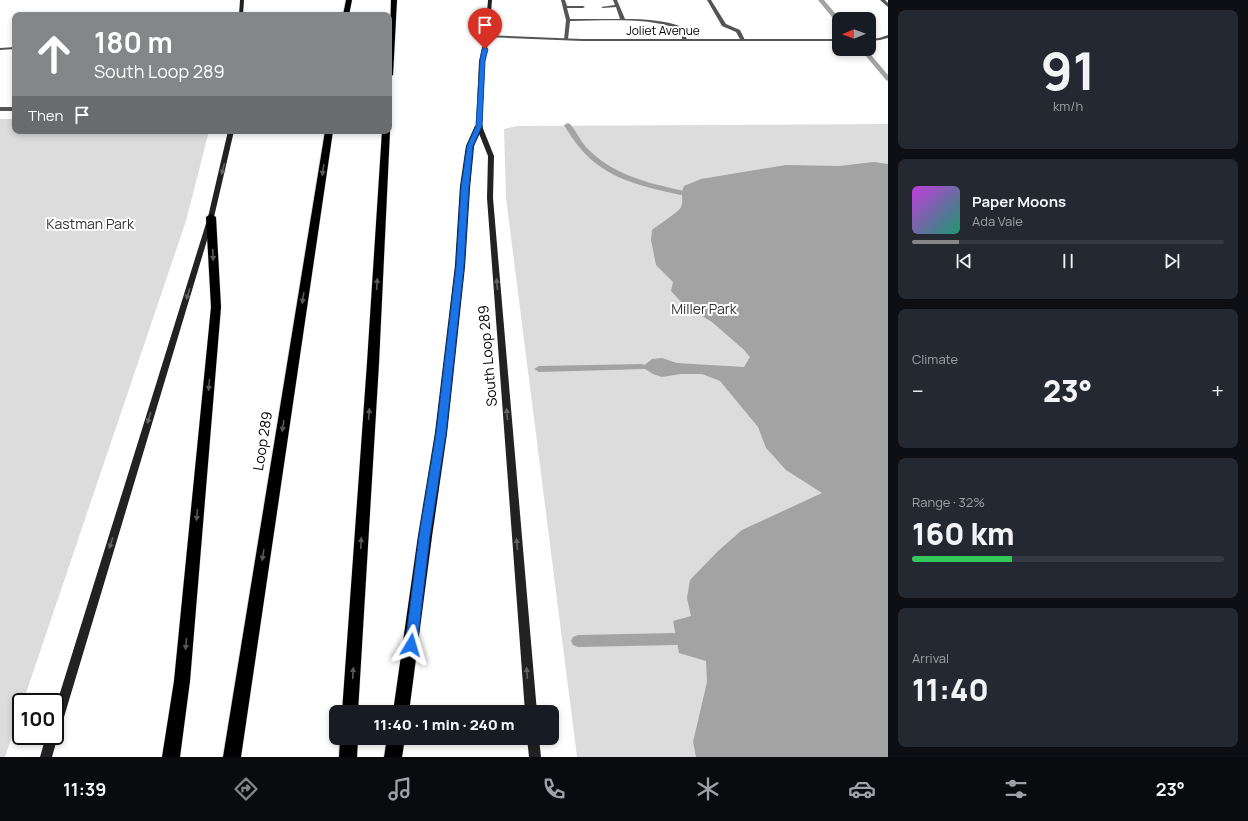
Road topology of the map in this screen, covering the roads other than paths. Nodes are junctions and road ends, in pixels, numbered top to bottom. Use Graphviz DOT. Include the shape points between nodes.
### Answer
graph roads {
  1 [pos="242,0"];
  2 [pos="349,0"];
  3 [pos="394,0"];
  4 [pos="490,0"];
  5 [pos="563,0"];
  6 [pos="615,0"];
  7 [pos="709,0"];
  8 [pos="882,0"];
  9 [pos="617,6"];
  10 [pos="888,6"];
  11 [pos="565,7"];
  12 [pos="583,7"];
  13 [pos="603,7"];
  14 [pos="241,12"];
  15 [pos="347,12"];
  16 [pos="568,20"];
  17 [pos="622,20"];
  18 [pos="392,30"];
  19 [pos="487,36"];
  20 [pos="888,36"];
  21 [pos="566,39"];
  22 [pos="876,39"];
  23 [pos="685,40"];
  24 [pos="743,40"];
  25 [pos="832,40"];
  26 [pos="12,48"];
  27 [pos="0,49"];
  28 [pos="0,109"];
  29 [pos="12,109"];
  30 [pos="479,126"];
  31 [pos="230,134"];
  32 [pos="329,134"];
  33 [pos="386,134"];
  34 [pos="211,216"];
  35 [pos="64,698"];
  36 [pos="350,705"];
  37 [pos="402,705"];
  38 [pos="530,705"];
  39 [pos="49,745"];
  40 [pos="349,745"];
  41 [pos="395,745"];
  42 [pos="534,745"];
  43 [pos="46,757"];
  44 [pos="171,757"];
  45 [pos="232,757"];
  46 [pos="348,757"];
  47 [pos="393,757"];
  48 [pos="535,757"];
  1 -- 14 [label="main road"];
  2 -- 15 [label="highway"];
  3 -- 18 [label="highway"];
  4 -- 19 [label="main road, South Loop 289"];
  5 -- 11 [label="street"];
  6 -- 9 [label="street"];
  7 -- 24 [label="street" via="724,25 738,31"];
  8 -- 10 [label="street"];
  9 -- 13 [label="street"];
  9 -- 17 [label="street"];
  11 -- 12 [label="street"];
  11 -- 16 [label="street"];
  16 -- 17 [label="street"];
  16 -- 21 [label="street"];
  17 -- 23 [label="street" via="655,20 671,24 681,28"];
  19 -- 21 [label="street, Joliet Avenue"];
  19 -- 30 [label="main road, South Loop 289" via="482,61"];
  20 -- 22 [label="street"];
  21 -- 23 [label="street, Joliet Avenue"];
  23 -- 24 [label="street, Joliet Avenue"];
  24 -- 25 [label="street, Joliet Avenue"];
  26 -- 27 [label="street"];
  28 -- 29 [label="street"];
  30 -- 37 [label="highway" via="469,153 460,266 441,433"];
  38 -- 30 [label="main road, South Loop 289, one-way" via="490,198 491,156"];
  31 -- 34 [label="main road, one-way"];
  32 -- 45 [label="highway, Loop 289, one-way"];
  36 -- 33 [label="highway, one-way"];
  34 -- 35 [label="main road, one-way"];
  34 -- 44 [label="highway, one-way" via="216,307 182,681"];
  39 -- 43 [label="main road"];
  40 -- 46 [label="highway"];
  41 -- 47 [label="highway"];
  42 -- 48 [label="main road"];
}
